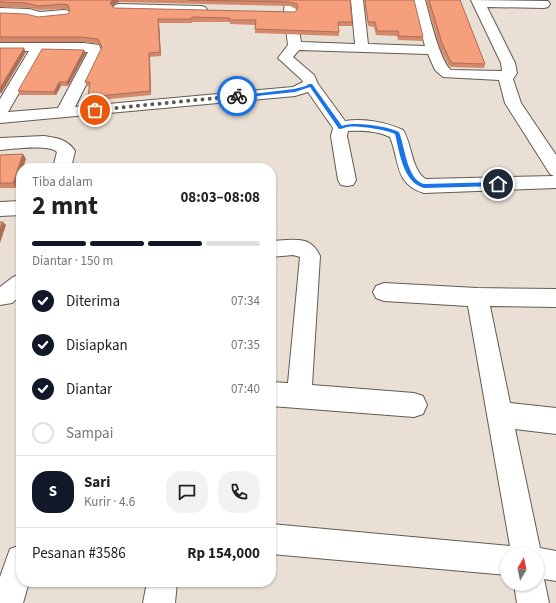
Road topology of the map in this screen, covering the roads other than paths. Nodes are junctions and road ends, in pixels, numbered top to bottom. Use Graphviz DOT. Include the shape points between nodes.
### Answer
graph roads {
  1 [pos="357,0"];
  2 [pos="419,0"];
  3 [pos="478,2"];
  4 [pos="544,4"];
  5 [pos="291,6"];
  6 [pos="120,8"];
  7 [pos="213,11"];
  8 [pos="0,12"];
  9 [pos="275,12"];
  10 [pos="64,14"];
  11 [pos="295,46"];
  12 [pos="0,47"];
  13 [pos="38,47"];
  14 [pos="362,48"];
  15 [pos="433,50"];
  16 [pos="505,76"];
  17 [pos="310,84"];
  18 [pos="0,112"];
  19 [pos="64,113"];
  20 [pos="0,118"];
  21 [pos="341,128"];
  22 [pos="0,144"];
  23 [pos="64,163"];
  24 [pos="556,170"];
  25 [pos="347,180"];
  26 [pos="556,182"];
  27 [pos="16,208"];
  28 [pos="0,209"];
  29 [pos="276,249"];
  30 [pos="384,292"];
  31 [pos="477,297"];
  32 [pos="556,298"];
  33 [pos="276,394"];
  34 [pos="299,396"];
  35 [pos="414,405"];
  36 [pos="499,414"];
  37 [pos="556,421"];
  38 [pos="276,539"];
  39 [pos="525,547"];
  40 [pos="500,559"];
  41 [pos="544,564"];
  42 [pos="556,566"];
  43 [pos="16,575"];
  44 [pos="161,587"];
  45 [pos="531,591"];
  46 [pos="7,603"];
  47 [pos="158,603"];
  48 [pos="533,603"];
  1 -- 14 [label="street"];
  2 -- 15 [label="street"];
  3 -- 4 [label="street"];
  3 -- 16 [label="street" via="508,63 510,73"];
  5 -- 9 [label="street"];
  5 -- 11 [label="street"];
  6 -- 7 [label="street"];
  8 -- 10 [label="street" via="40,16"];
  11 -- 14 [label="street"];
  11 -- 17 [label="street" via="285,58 309,78"];
  12 -- 13 [label="street"];
  13 -- 18 [label="street"];
  13 -- 19 [label="street" via="88,47 96,51"];
  14 -- 15 [label="street"];
  15 -- 16 [label="street" via="442,70 448,74"];
  16 -- 24 [label="street" via="513,103"];
  17 -- 19 [label="street" via="295,91"];
  17 -- 21 [label="street"];
  19 -- 20 [label="street"];
  21 -- 25 [label="street" via="339,136"];
  21 -- 26 [label="street" via="348,125 380,128 397,134 410,176 424,186"];
  22 -- 23 [label="street" via="59,144 65,149"];
  27 -- 28 [label="street"];
  29 -- 34 [label="street" via="301,248 308,251 310,256"];
  30 -- 31 [label="street"];
  31 -- 32 [label="street"];
  31 -- 36 [label="street"];
  33 -- 34 [label="street"];
  34 -- 35 [label="street"];
  36 -- 37 [label="street"];
  36 -- 39 [label="street"];
  38 -- 40 [label="street"];
  41 -- 42 [label="street"];
  43 -- 46 [label="street"];
  44 -- 47 [label="street"];
  45 -- 48 [label="street"];
}
